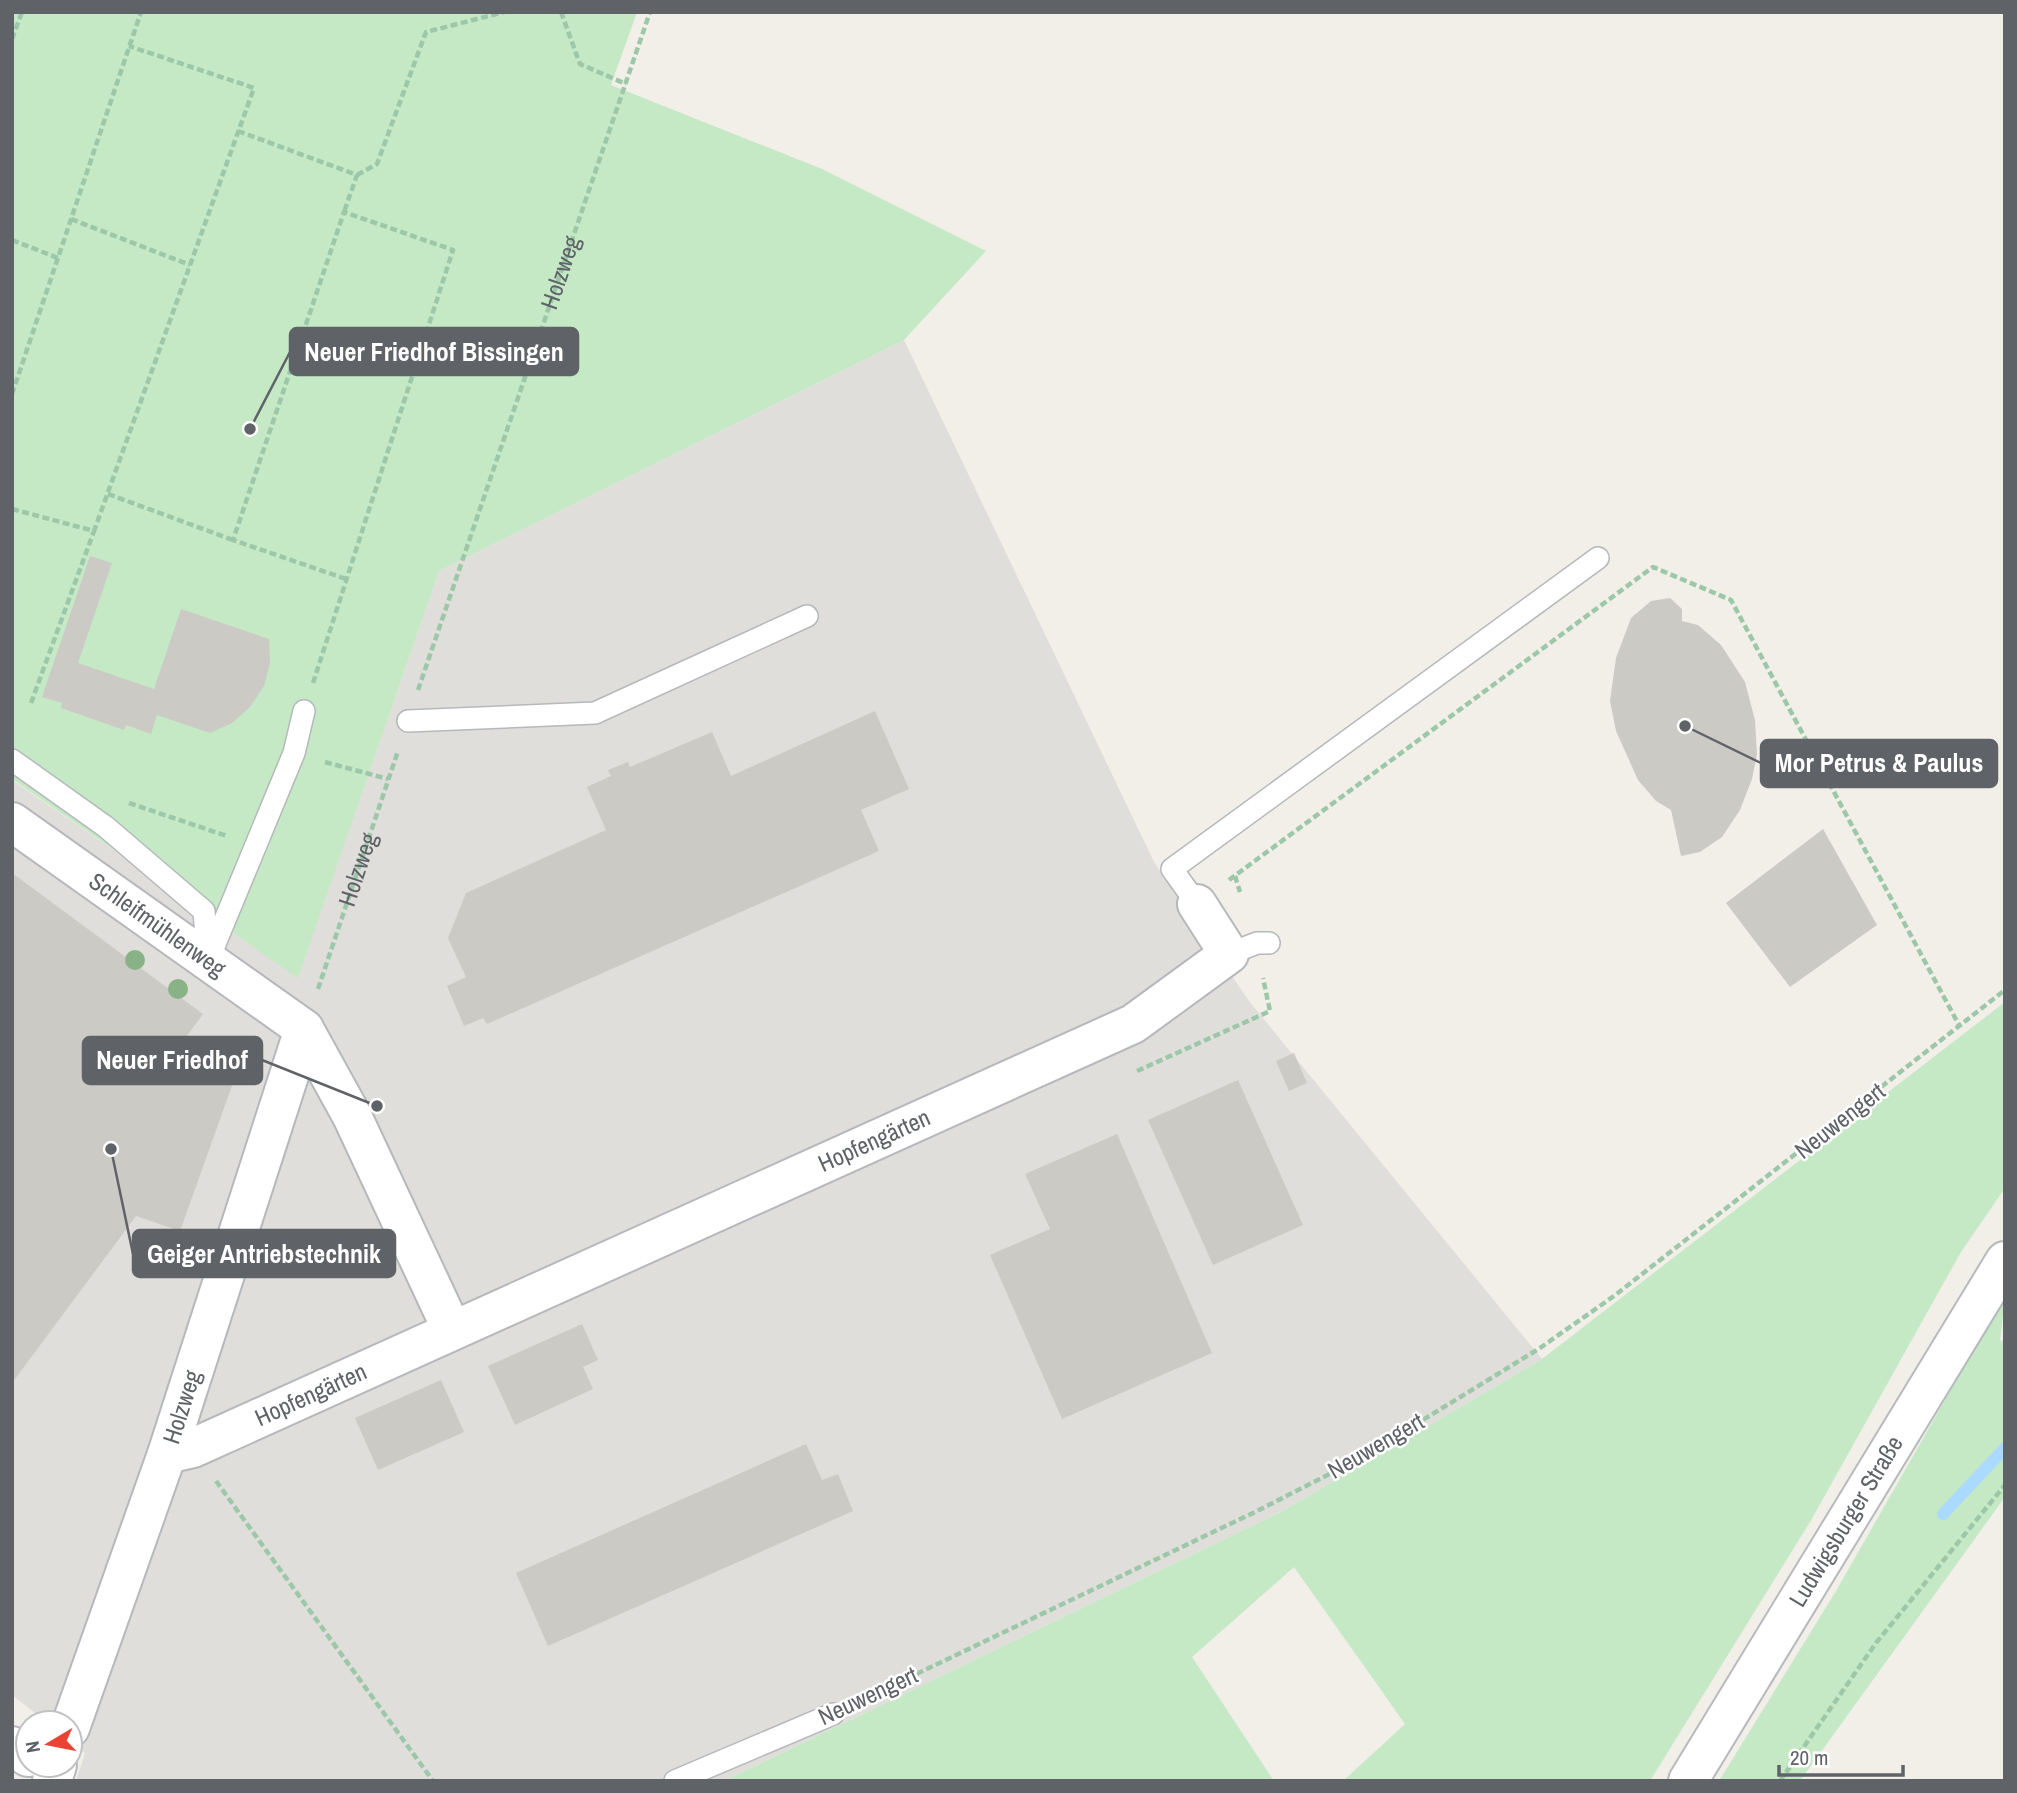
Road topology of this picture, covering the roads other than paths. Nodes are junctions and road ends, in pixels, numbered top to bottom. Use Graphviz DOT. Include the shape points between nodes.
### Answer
graph roads {
  1 [pos="1598,558"];
  2 [pos="807,616"];
  3 [pos="304,711"];
  4 [pos="408,721"];
  5 [pos="12,760"];
  6 [pos="12,822"];
  7 [pos="1197,904"];
  8 [pos="1269,943"];
  9 [pos="1229,954"];
  10 [pos="208,962"];
  11 [pos="304,1029"];
  12 [pos="2005,1261"];
  13 [pos="452,1330"];
  14 [pos="180,1451"];
  15 [pos="78,1709"];
  16 [pos="832,1714"];
  17 [pos="675,1781"];
  18 [pos="1688,1781"];
  1 -- 7 [label="lane" via="1172,869"];
  2 -- 4 [label="lane" via="595,713"];
  3 -- 10 [label="lane" via="294,753"];
  5 -- 10 [label="lane" via="106,827 204,911"];
  6 -- 10 [label="street, Schleifmühlenweg"];
  7 -- 9 [label="street"];
  8 -- 9 [label="lane"];
  9 -- 13 [label="street, Hopfengärten" via="1133,1024"];
  10 -- 11 [label="street, Schleifmühlenweg"];
  11 -- 13 [label="street" via="352,1115"];
  11 -- 14 [label="street, Holzweg"];
  12 -- 18 [label="street, Ludwigsburger Straße"];
  13 -- 14 [label="street, Hopfengärten"];
  14 -- 15 [label="street, Holzweg"];
  16 -- 17 [label="lane, Neuwengert"];
}
